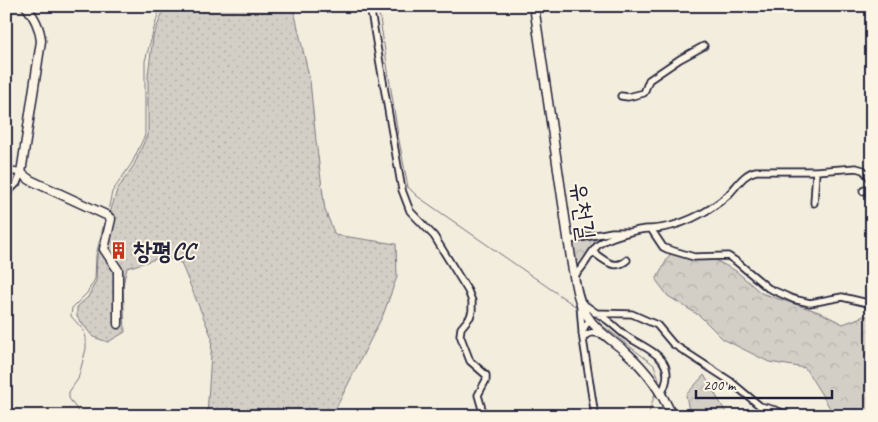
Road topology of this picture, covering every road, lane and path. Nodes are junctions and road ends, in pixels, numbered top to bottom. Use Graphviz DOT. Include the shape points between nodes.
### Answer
graph roads {
  1 [pos="26,6"];
  2 [pos="534,6"];
  3 [pos="371,12"];
  4 [pos="704,46"];
  5 [pos="621,96"];
  6 [pos="6,168"];
  7 [pos="816,170"];
  8 [pos="21,173"];
  9 [pos="872,180"];
  10 [pos="872,186"];
  11 [pos="863,191"];
  12 [pos="6,194"];
  13 [pos="814,203"];
  14 [pos="651,228"];
  15 [pos="631,233"];
  16 [pos="569,240"];
  17 [pos="593,252"];
  18 [pos="627,260"];
  19 [pos="574,276"];
  20 [pos="580,301"];
  21 [pos="872,304"];
  22 [pos="595,313"];
  23 [pos="590,320"];
  24 [pos="118,324"];
  25 [pos="603,335"];
  26 [pos="583,336"];
  27 [pos="658,390"];
  28 [pos="484,416"];
  29 [pos="595,416"];
  30 [pos="672,416"];
  31 [pos="790,416"];
  1 -- 8 [label="street" via="36,22 41,41"];
  2 -- 16 [label="street, 유천길"];
  3 -- 28 [label="street" via="402,190 410,211 438,242 470,295 472,311 460,335 470,360 486,375 478,395"];
  4 -- 5 [label="street" via="649,80 644,93"];
  6 -- 8 [label="street"];
  7 -- 9 [label="street" via="856,168 863,170"];
  7 -- 13 [label="street"];
  7 -- 14 [label="street" via="747,173 730,193 709,208 676,224"];
  8 -- 12 [label="street" via="17,183"];
  8 -- 24 [label="street" via="111,219 104,249 118,270"];
  10 -- 11 [label="street"];
  14 -- 15 [label="street"];
  14 -- 21 [label="street" via="667,249 694,257 732,258 768,288 799,301 814,303 842,297"];
  15 -- 16 [label="street" via="612,232"];
  15 -- 17 [label="street" via="599,244"];
  16 -- 19 [label="street, 유천길"];
  17 -- 18 [label="street" via="618,266"];
  17 -- 19 [label="street" via="582,270"];
  19 -- 20 [label="street, 유천길"];
  20 -- 22 [label="street"];
  20 -- 23 [label="street, 유천길"];
  20 -- 26 [label="street"];
  22 -- 27 [label="street" via="658,354 664,362 666,374 666,387"];
  22 -- 31 [label="street" via="632,314 657,325 677,348 730,381 760,406"];
  23 -- 25 [label="street, 유천길"];
  23 -- 26 [label="street"];
  25 -- 26 [label="street" via="591,332"];
  25 -- 27 [label="street, 유천길" via="636,362"];
  26 -- 29 [label="street"];
  27 -- 30 [label="street, 유천길"];
}
